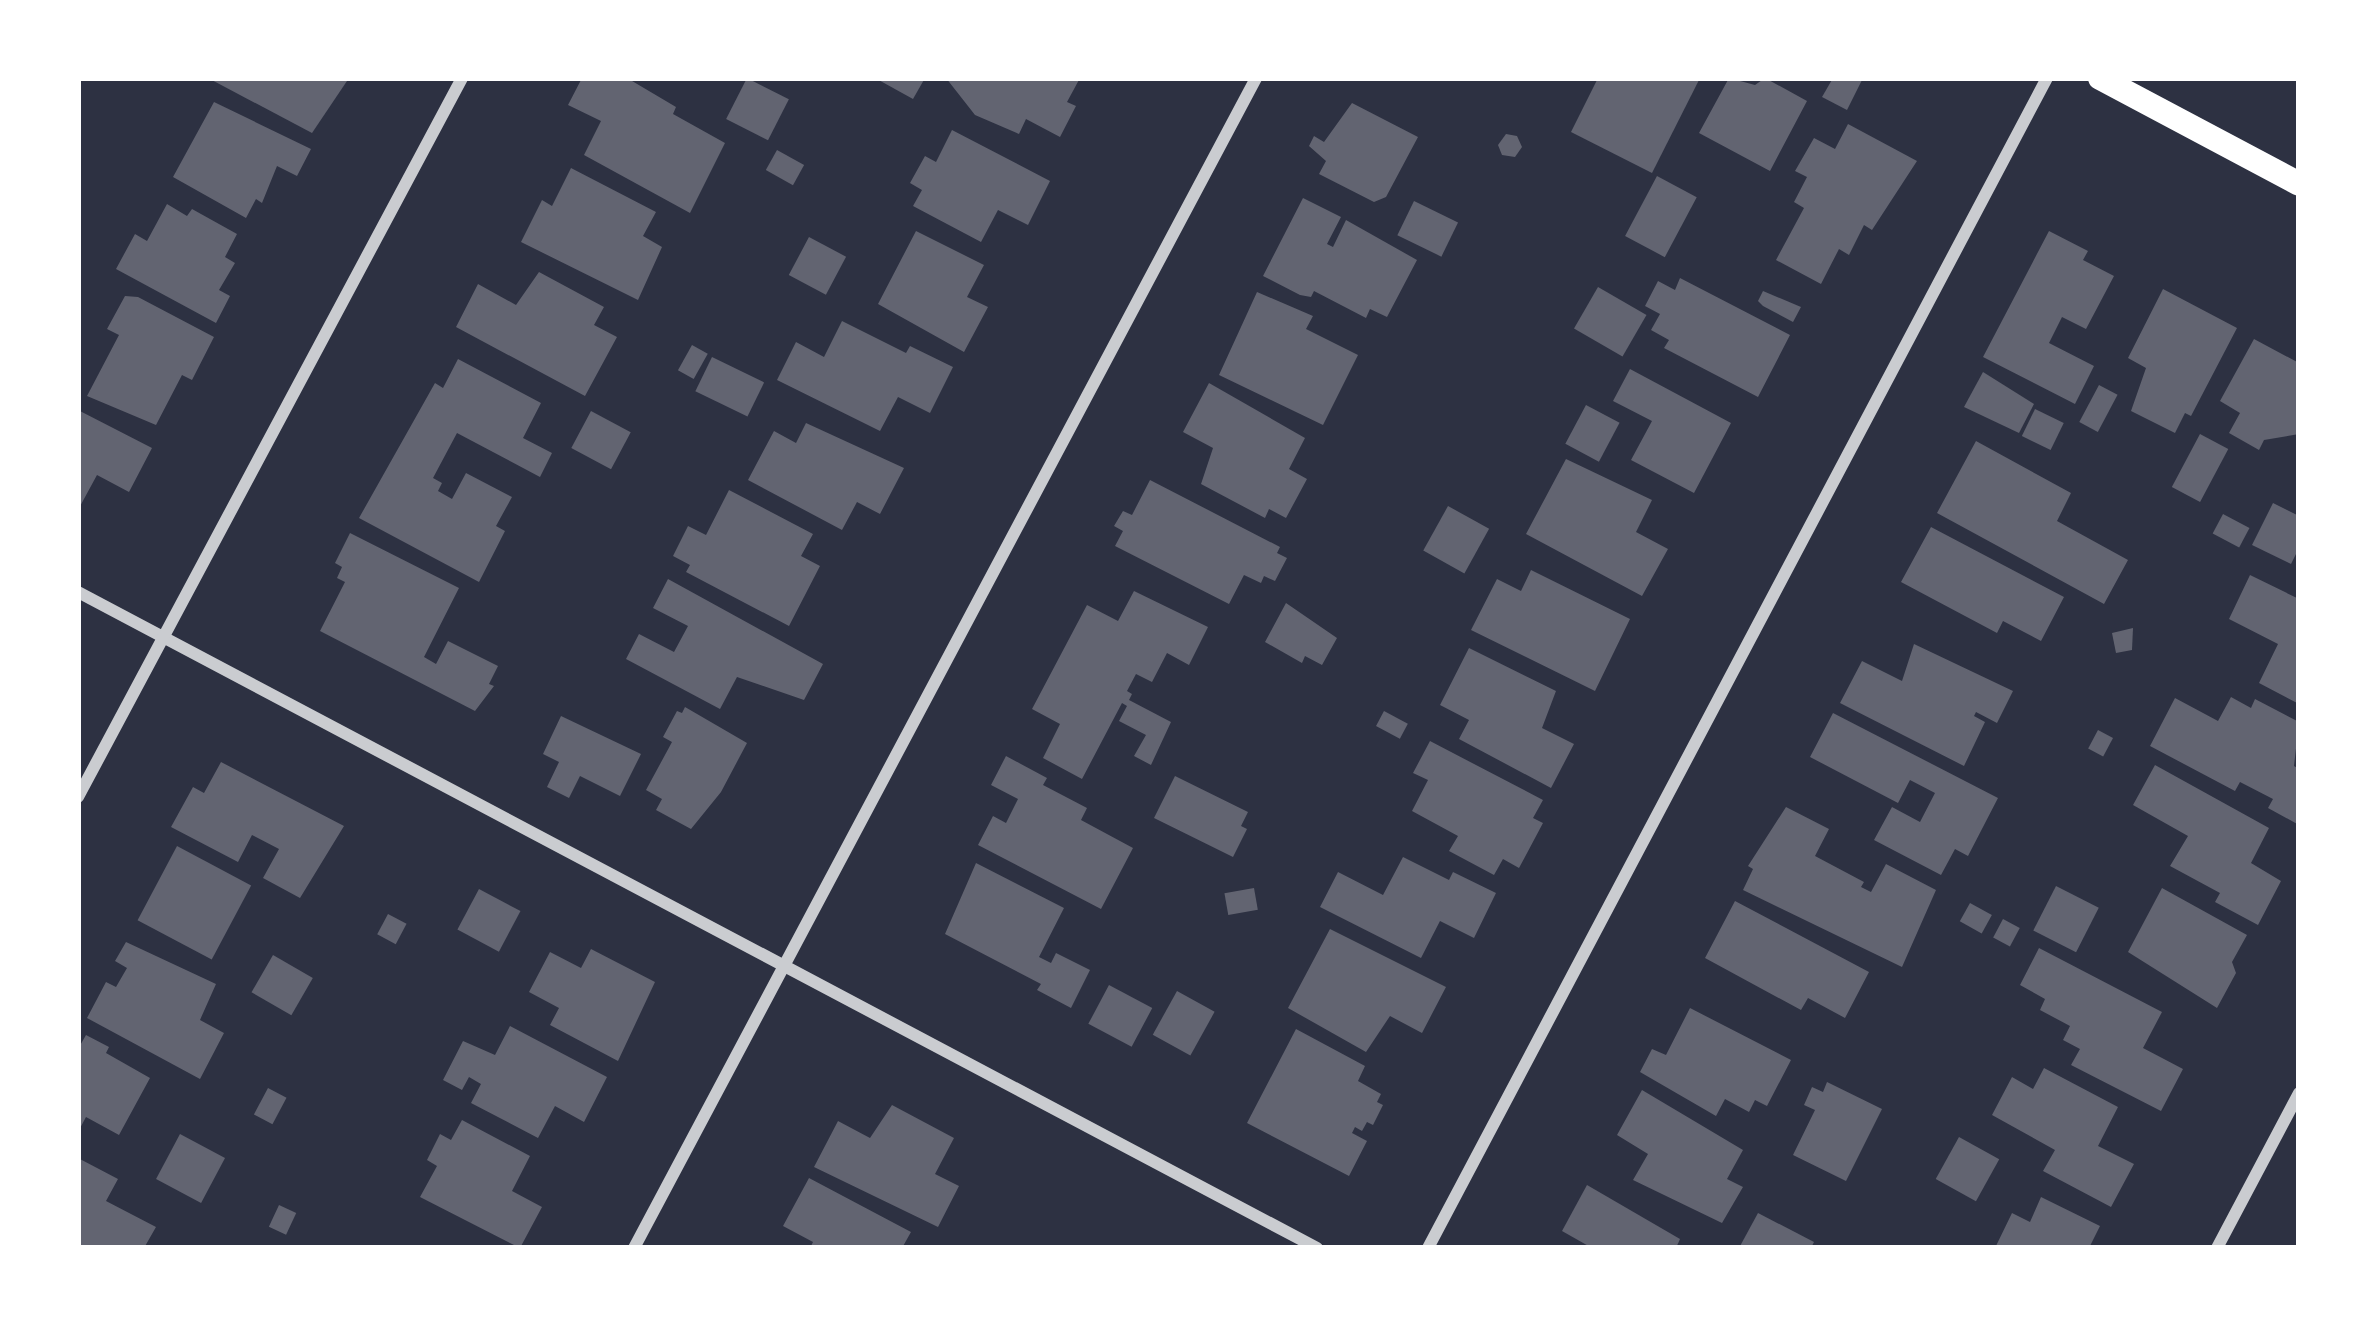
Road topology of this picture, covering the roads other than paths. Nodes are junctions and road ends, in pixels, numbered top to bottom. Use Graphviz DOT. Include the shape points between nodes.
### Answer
graph roads {
  1 [pos="462,78"];
  2 [pos="1256,78"];
  3 [pos="2047,78"];
  4 [pos="2100,78"];
  5 [pos="2299,184"];
  6 [pos="78,592"];
  7 [pos="163,637"];
  8 [pos="78,797"];
  9 [pos="783,966"];
  10 [pos="2299,1093"];
  11 [pos="634,1248"];
  12 [pos="1317,1248"];
  13 [pos="1429,1248"];
  14 [pos="2217,1248"];
  1 -- 7 [label="street"];
  2 -- 9 [label="street"];
  3 -- 13 [label="street"];
  4 -- 5 [label="main road"];
  6 -- 7 [label="street"];
  7 -- 8 [label="street"];
  7 -- 9 [label="street"];
  9 -- 11 [label="street"];
  9 -- 12 [label="street"];
  10 -- 14 [label="street"];
}
